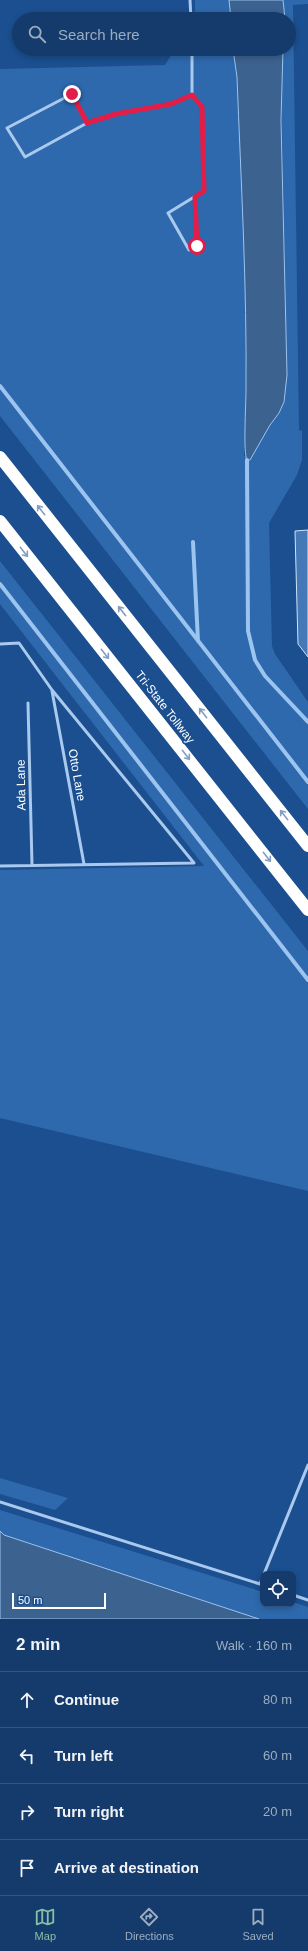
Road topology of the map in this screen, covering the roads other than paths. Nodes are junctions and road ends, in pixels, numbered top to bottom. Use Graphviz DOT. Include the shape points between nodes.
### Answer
graph roads {
  1 [pos="190,0"];
  2 [pos="191,12"];
  3 [pos="192,56"];
  4 [pos="192,95"];
  5 [pos="87,123"];
  6 [pos="195,197"];
  7 [pos="0,457"];
  8 [pos="0,521"];
  9 [pos="0,644"];
  10 [pos="52,690"];
  11 [pos="28,703"];
  12 [pos="308,846"];
  13 [pos="84,864"];
  14 [pos="0,866"];
  15 [pos="32,866"];
  16 [pos="308,910"];
  17 [pos="308,1466"];
  18 [pos="307,1472"];
  19 [pos="0,1502"];
  20 [pos="265,1571"];
  21 [pos="260,1584"];
  22 [pos="296,1596"];
  23 [pos="308,1600"];
  1 -- 2 [label="lane"];
  3 -- 4 [label="lane"];
  4 -- 5 [label="lane" via="171,104 116,114"];
  4 -- 6 [label="lane" via="202,107 204,191"];
  5 -- 5 [label="lane" via="72,94 7,128 25,157"];
  6 -- 6 [label="lane" via="168,213 188,250 197,246"];
  12 -- 7 [label="highway, one-way"];
  8 -- 16 [label="highway, Tri-State Tollway, one-way"];
  9 -- 10 [label="lane" via="19,643"];
  10 -- 13 [label="lane, Otto Lane"];
  10 -- 13 [label="lane" via="194,862"];
  11 -- 15 [label="lane, Ada Lane"];
  13 -- 15 [label="lane"];
  14 -- 15 [label="lane"];
  17 -- 18 [label="lane"];
  18 -- 20 [label="lane"];
  19 -- 21 [label="lane"];
  22 -- 23 [label="lane"];
}
